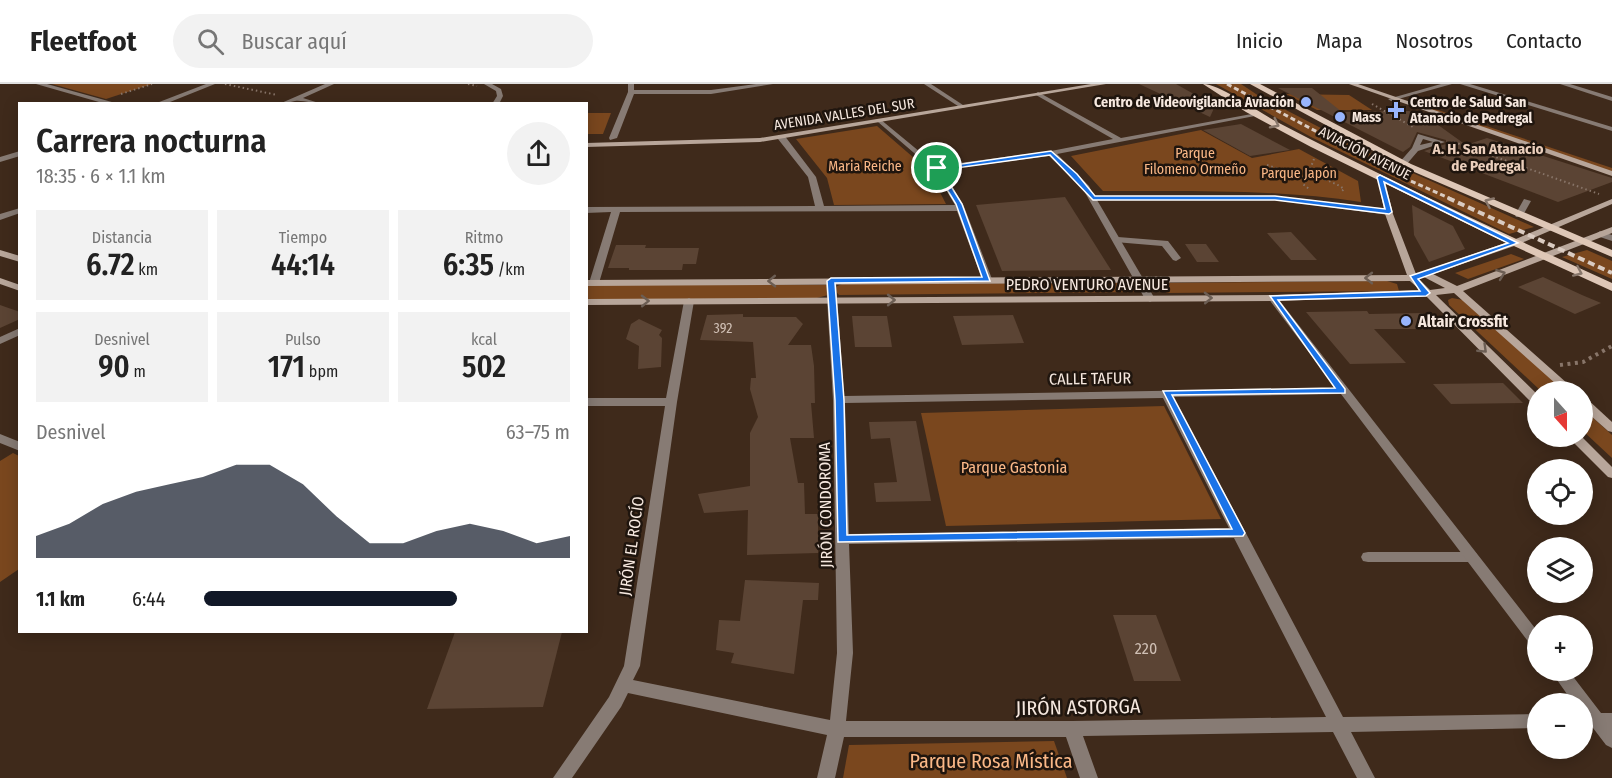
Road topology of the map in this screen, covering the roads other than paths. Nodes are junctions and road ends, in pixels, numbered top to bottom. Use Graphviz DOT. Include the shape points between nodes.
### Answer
graph roads {
  1 [pos="39,84"];
  2 [pos="212,84"];
  3 [pos="331,84"];
  4 [pos="487,84"];
  5 [pos="770,84"];
  6 [pos="927,84"];
  7 [pos="1059,84"];
  8 [pos="1103,84"];
  9 [pos="1207,84"];
  10 [pos="1254,84"];
  11 [pos="1376,84"];
  12 [pos="1449,84"];
  13 [pos="1463,84"];
  14 [pos="1563,84"];
  15 [pos="1356,86"];
  16 [pos="631,88"];
  17 [pos="1038,94"];
  18 [pos="1401,96"];
  19 [pos="295,98"];
  20 [pos="1391,99"];
  21 [pos="1612,99"];
  22 [pos="953,101"];
  23 [pos="108,102"];
  24 [pos="162,102"];
  25 [pos="286,102"];
  26 [pos="311,102"];
  27 [pos="496,102"];
  28 [pos="963,107"];
  29 [pos="1257,115"];
  30 [pos="880,121"];
  31 [pos="1612,122"];
  32 [pos="1600,126"];
  33 [pos="1612,129"];
  34 [pos="781,137"];
  35 [pos="588,138"];
  36 [pos="612,138"];
  37 [pos="1122,141"];
  38 [pos="588,145"];
  39 [pos="0,149"];
  40 [pos="1415,150"];
  41 [pos="18,153"];
  42 [pos="1051,153"];
  43 [pos="0,160"];
  44 [pos="1403,163"];
  45 [pos="1612,165"];
  46 [pos="937,168"];
  47 [pos="1612,174"];
  48 [pos="1380,177"];
  49 [pos="1093,198"];
  50 [pos="1527,201"];
  51 [pos="1612,201"];
  52 [pos="820,208"];
  53 [pos="960,208"];
  54 [pos="588,210"];
  55 [pos="616,210"];
  56 [pos="18,211"];
  57 [pos="1389,212"];
  58 [pos="1519,215"];
  59 [pos="0,217"];
  60 [pos="1550,229"];
  61 [pos="1612,230"];
  62 [pos="1600,234"];
  63 [pos="1612,238"];
  64 [pos="1118,240"];
  65 [pos="1581,242"];
  66 [pos="1514,243"];
  67 [pos="0,253"];
  68 [pos="1611,254"];
  69 [pos="1545,257"];
  70 [pos="18,258"];
  71 [pos="1176,258"];
  72 [pos="1427,275"];
  73 [pos="1139,278"];
  74 [pos="1413,278"];
  75 [pos="987,279"];
  76 [pos="0,281"];
  77 [pos="831,281"];
  78 [pos="590,283"];
  79 [pos="18,287"];
  80 [pos="1612,287"];
  81 [pos="1456,290"];
  82 [pos="1426,293"];
  83 [pos="1273,298"];
  84 [pos="1150,299"];
  85 [pos="833,300"];
  86 [pos="689,301"];
  87 [pos="588,302"];
  88 [pos="18,332"];
  89 [pos="0,341"];
  90 [pos="1560,381"];
  91 [pos="1342,391"];
  92 [pos="1527,391"];
  93 [pos="1166,393"];
  94 [pos="839,400"];
  95 [pos="588,402"];
  96 [pos="670,402"];
  97 [pos="1593,411"];
  98 [pos="1612,428"];
  99 [pos="0,438"];
  100 [pos="17,446"];
  101 [pos="1584,447"];
  102 [pos="0,453"];
  103 [pos="1612,474"];
  104 [pos="1239,533"];
  105 [pos="842,539"];
  106 [pos="1368,557"];
  107 [pos="1471,557"];
  108 [pos="1527,630"];
  109 [pos="1567,681"];
  110 [pos="624,685"];
  111 [pos="1597,720"];
  112 [pos="1527,721"];
  113 [pos="1337,723"];
  114 [pos="837,729"];
  115 [pos="1072,729"];
  116 [pos="1612,740"];
  117 [pos="562,778"];
  118 [pos="826,778"];
  119 [pos="1089,778"];
  120 [pos="1366,778"];
  1 -- 23 [label="street"];
  2 -- 24 [label="street"];
  3 -- 19 [label="street"];
  4 -- 27 [label="street" via="500,93"];
  5 -- 16 [label="street" via="711,92"];
  6 -- 22 [label="street"];
  7 -- 22 [label="main road, AVENIDA VALLES DEL SUR"];
  8 -- 17 [label="main road, AVENIDA VALLES DEL SUR"];
  9 -- 29 [label="main road, AVIACIÓN AVENUE"];
  10 -- 44 [label="main road, AVIACIÓN AVENUE"];
  11 -- 18 [label="main road"];
  12 -- 18 [label="street"];
  13 -- 32 [label="street"];
  14 -- 21 [label="street"];
  15 -- 20 [label="main road"];
  16 -- 36 [label="street"];
  17 -- 28 [label="main road, AVENIDA VALLES DEL SUR"];
  17 -- 37 [label="street"];
  18 -- 20 [label="street"];
  18 -- 45 [label="main road"];
  19 -- 25 [label="street"];
  19 -- 26 [label="street"];
  20 -- 47 [label="main road"];
  22 -- 28 [label="street"];
  22 -- 36 [label="main road, AVENIDA VALLES DEL SUR" via="744,134"];
  28 -- 30 [label="main road, AVENIDA VALLES DEL SUR"];
  29 -- 37 [label="street"];
  29 -- 48 [label="main road, AVIACIÓN AVENUE, one-way"];
  30 -- 34 [label="main road, AVENIDA VALLES DEL SUR"];
  30 -- 46 [label="street"];
  31 -- 32 [label="street"];
  32 -- 33 [label="street"];
  34 -- 38 [label="main road, AVENIDA VALLES DEL SUR"];
  34 -- 52 [label="street" via="812,177"];
  35 -- 36 [label="main road, AVENIDA VALLES DEL SUR"];
  37 -- 42 [label="street"];
  39 -- 41 [label="street"];
  40 -- 44 [label="street"];
  41 -- 43 [label="street"];
  42 -- 46 [label="street"];
  42 -- 49 [label="street"];
  58 -- 44 [label="main road, AVIACIÓN AVENUE, one-way"];
  46 -- 53 [label="street"];
  48 -- 57 [label="main road"];
  48 -- 66 [label="main road, AVIACIÓN AVENUE"];
  49 -- 57 [label="street" via="1268,198"];
  49 -- 64 [label="street"];
  50 -- 58 [label="street"];
  51 -- 60 [label="main road, PEDRO VENTURO AVENUE"];
  52 -- 53 [label="street"];
  52 -- 55 [label="street"];
  53 -- 75 [label="street"];
  54 -- 55 [label="street"];
  55 -- 78 [label="street"];
  56 -- 59 [label="street"];
  57 -- 74 [label="main road"];
  58 -- 60 [label="main road, AVIACIÓN AVENUE"];
  60 -- 65 [label="main road, AVIACIÓN AVENUE"];
  60 -- 66 [label="main road, PEDRO VENTURO AVENUE"];
  61 -- 62 [label="main road, PEDRO VENTURO AVENUE"];
  62 -- 63 [label="street"];
  62 -- 65 [label="main road, PEDRO VENTURO AVENUE"];
  64 -- 71 [label="street" via="1165,243"];
  64 -- 73 [label="street"];
  65 -- 68 [label="main road, AVIACIÓN AVENUE"];
  65 -- 69 [label="main road, PEDRO VENTURO AVENUE"];
  66 -- 69 [label="main road, AVIACIÓN AVENUE"];
  66 -- 72 [label="main road, PEDRO VENTURO AVENUE"];
  67 -- 70 [label="main road"];
  69 -- 80 [label="main road, AVIACIÓN AVENUE, one-way"];
  81 -- 69 [label="main road, PEDRO VENTURO AVENUE, one-way"];
  72 -- 74 [label="main road, PEDRO VENTURO AVENUE"];
  72 -- 81 [label="main road"];
  74 -- 73 [label="main road, PEDRO VENTURO AVENUE, one-way"];
  73 -- 75 [label="main road, PEDRO VENTURO AVENUE"];
  73 -- 84 [label="street"];
  74 -- 82 [label="main road"];
  75 -- 77 [label="main road, PEDRO VENTURO AVENUE"];
  76 -- 79 [label="main road"];
  77 -- 78 [label="main road, PEDRO VENTURO AVENUE, one-way"];
  77 -- 85 [label="street, JIRÓN CONDOROMA"];
  81 -- 82 [label="main road, PEDRO VENTURO AVENUE"];
  81 -- 90 [label="main road"];
  82 -- 83 [label="main road, PEDRO VENTURO AVENUE"];
  82 -- 92 [label="main road, one-way"];
  84 -- 83 [label="main road, PEDRO VENTURO AVENUE, one-way"];
  83 -- 91 [label="street"];
  85 -- 84 [label="main road, PEDRO VENTURO AVENUE, one-way"];
  85 -- 86 [label="main road, PEDRO VENTURO AVENUE"];
  85 -- 94 [label="street, JIRÓN CONDOROMA"];
  87 -- 86 [label="main road, PEDRO VENTURO AVENUE, one-way"];
  86 -- 96 [label="street, JIRÓN EL ROCÍO"];
  88 -- 89 [label="street"];
  91 -- 93 [label="street, CALLE TAFUR"];
  91 -- 107 [label="street"];
  93 -- 94 [label="street, CALLE TAFUR"];
  93 -- 104 [label="street"];
  94 -- 105 [label="street, JIRÓN CONDOROMA"];
  95 -- 96 [label="street"];
  96 -- 110 [label="street, JIRÓN EL ROCÍO" via="632,666"];
  97 -- 98 [label="main road"];
  99 -- 100 [label="street"];
  100 -- 102 [label="street"];
  101 -- 103 [label="main road"];
  104 -- 105 [label="street"];
  104 -- 113 [label="street"];
  105 -- 114 [label="street, JIRÓN CONDOROMA" via="845,653"];
  106 -- 107 [label="street"];
  107 -- 108 [label="street"];
  109 -- 111 [label="street"];
  110 -- 114 [label="street, JIRÓN ASTORGA"];
  110 -- 117 [label="street, JIRÓN EL ROCÍO"];
  111 -- 116 [label="street"];
  112 -- 113 [label="street, JIRÓN ASTORGA"];
  113 -- 115 [label="street, JIRÓN ASTORGA"];
  113 -- 120 [label="street"];
  114 -- 115 [label="street, JIRÓN ASTORGA"];
  114 -- 118 [label="street, JIRÓN CONDOROMA"];
  115 -- 119 [label="street"];
}
